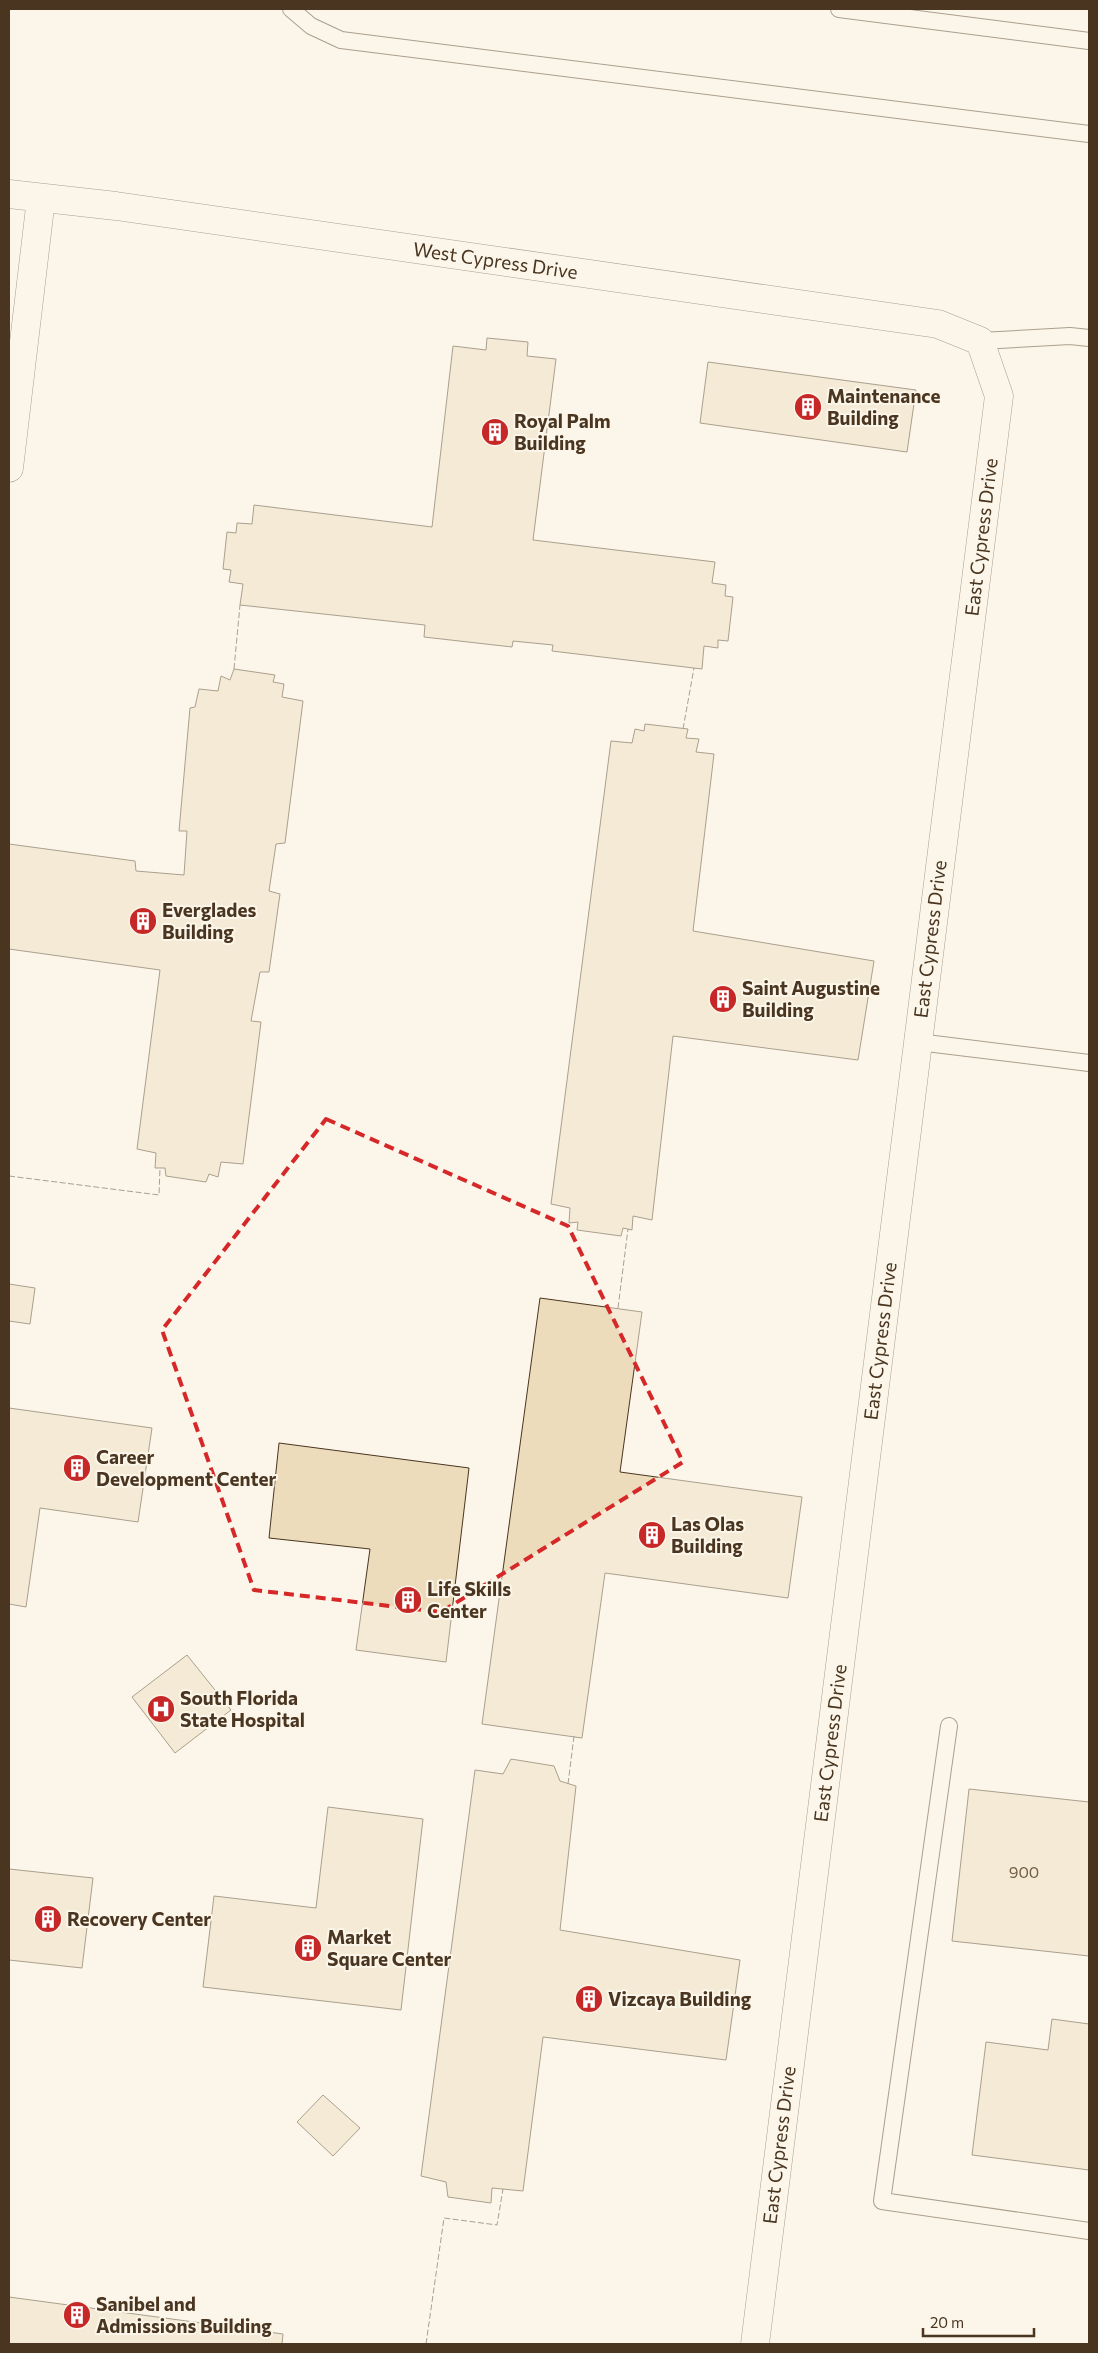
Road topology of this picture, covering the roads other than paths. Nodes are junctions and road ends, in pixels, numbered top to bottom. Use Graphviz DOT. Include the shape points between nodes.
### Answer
graph roads {
  1 [pos="291,9"];
  2 [pos="839,9"];
  3 [pos="879,11"];
  4 [pos="1089,41"];
  5 [pos="1089,134"];
  6 [pos="9,194"];
  7 [pos="41,199"];
  8 [pos="1089,338"];
  9 [pos="980,341"];
  10 [pos="9,468"];
  11 [pos="918,1042"];
  12 [pos="1089,1063"];
  13 [pos="949,1726"];
  14 [pos="1089,2231"];
  15 [pos="754,2344"];
  1 -- 5 [label="lane" via="312,26 341,40"];
  2 -- 3 [label="lane"];
  3 -- 4 [label="lane"];
  6 -- 7 [label="street, West Cypress Drive"];
  7 -- 9 [label="street, West Cypress Drive" via="116,206 938,324"];
  7 -- 10 [label="street"];
  8 -- 9 [label="lane" via="1070,336"];
  9 -- 11 [label="street, East Cypress Drive" via="999,396"];
  11 -- 12 [label="lane"];
  11 -- 15 [label="street, East Cypress Drive"];
  13 -- 14 [label="lane" via="882,2202"];
}
